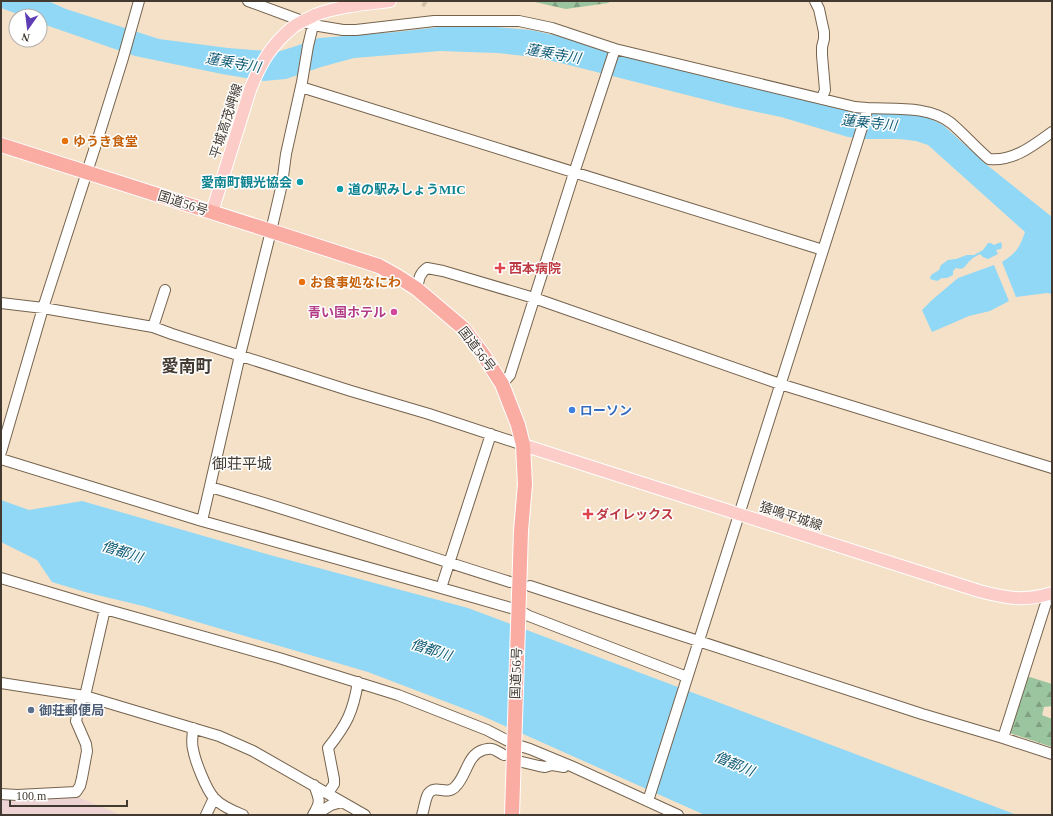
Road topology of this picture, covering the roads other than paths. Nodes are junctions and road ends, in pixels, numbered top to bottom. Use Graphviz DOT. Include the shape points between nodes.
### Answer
graph roads {
  1 [pos="140,1"];
  2 [pos="248,1"];
  3 [pos="390,1"];
  4 [pos="815,1"];
  5 [pos="265,4"];
  6 [pos="314,20"];
  7 [pos="614,51"];
  8 [pos="302,85"];
  9 [pos="822,98"];
  10 [pos="867,111"];
  11 [pos="1052,132"];
  12 [pos="1,145"];
  13 [pos="86,172"];
  14 [pos="574,172"];
  15 [pos="212,212"];
  16 [pos="271,231"];
  17 [pos="823,250"];
  18 [pos="417,289"];
  19 [pos="165,290"];
  20 [pos="534,298"];
  21 [pos="1,303"];
  22 [pos="44,308"];
  23 [pos="153,327"];
  24 [pos="240,355"];
  25 [pos="502,384"];
  26 [pos="780,384"];
  27 [pos="5,422"];
  28 [pos="491,434"];
  29 [pos="524,445"];
  30 [pos="1,452"];
  31 [pos="1,458"];
  32 [pos="1052,468"];
  33 [pos="210,487"];
  34 [pos="739,514"];
  35 [pos="202,521"];
  36 [pos="448,563"];
  37 [pos="1,578"];
  38 [pos="510,582"];
  39 [pos="530,586"];
  40 [pos="441,588"];
  41 [pos="1048,595"];
  42 [pos="105,609"];
  43 [pos="518,616"];
  44 [pos="699,642"];
  45 [pos="687,680"];
  46 [pos="358,682"];
  47 [pos="1,683"];
  48 [pos="85,696"];
  49 [pos="193,728"];
  50 [pos="1003,738"];
  51 [pos="514,743"];
  52 [pos="1052,754"];
  53 [pos="504,755"];
  54 [pos="522,762"];
  55 [pos="571,766"];
  56 [pos="314,785"];
  57 [pos="328,793"];
  58 [pos="1,794"];
  59 [pos="214,798"];
  60 [pos="649,799"];
  61 [pos="342,802"];
  62 [pos="232,813"];
  63 [pos="206,815"];
  64 [pos="243,815"];
  65 [pos="314,815"];
  66 [pos="365,815"];
  67 [pos="422,815"];
  68 [pos="512,815"];
  69 [pos="678,815"];
  1 -- 13 [label="street"];
  2 -- 5 [label="street"];
  3 -- 6 [label="main road, 平城高茂岬線" via="328,10"];
  4 -- 9 [label="street" via="824,32 822,55 825,90"];
  5 -- 6 [label="street"];
  6 -- 7 [label="street" via="343,30 434,21 519,21 552,28"];
  6 -- 8 [label="street"];
  6 -- 15 [label="main road, 平城高茂岬線, bridge" via="294,26 267,54 250,90"];
  7 -- 9 [label="street"];
  7 -- 14 [label="street"];
  8 -- 14 [label="street"];
  8 -- 16 [label="street"];
  9 -- 10 [label="street"];
  10 -- 11 [label="street" via="909,109 938,116 950,123 990,159 998,160 1033,146"];
  10 -- 17 [label="street"];
  12 -- 13 [label="highway, 国道56号"];
  13 -- 15 [label="highway, 国道56号"];
  13 -- 22 [label="street"];
  14 -- 17 [label="street"];
  14 -- 20 [label="street"];
  15 -- 16 [label="highway, 国道56号"];
  16 -- 18 [label="highway, 国道56号" via="379,266"];
  16 -- 24 [label="street"];
  17 -- 26 [label="street"];
  18 -- 20 [label="street" via="418,279 427,268"];
  18 -- 25 [label="highway, 国道56号" via="463,328"];
  19 -- 23 [label="street"];
  20 -- 25 [label="street" via="510,375"];
  20 -- 26 [label="street"];
  21 -- 22 [label="street"];
  22 -- 23 [label="street"];
  22 -- 27 [label="street"];
  23 -- 24 [label="street"];
  24 -- 28 [label="street"];
  24 -- 33 [label="street"];
  25 -- 29 [label="highway, 国道56号"];
  26 -- 32 [label="street"];
  26 -- 34 [label="street"];
  27 -- 30 [label="street"];
  28 -- 29 [label="street"];
  28 -- 36 [label="street"];
  29 -- 34 [label="main road, 猿鳴平城線"];
  29 -- 43 [label="highway, 国道56号" via="525,484"];
  31 -- 35 [label="street"];
  33 -- 35 [label="street"];
  33 -- 36 [label="street"];
  34 -- 41 [label="main road, 猿鳴平城線" via="1003,598 1027,599"];
  34 -- 44 [label="street"];
  35 -- 40 [label="street"];
  36 -- 38 [label="street"];
  36 -- 40 [label="street"];
  37 -- 42 [label="street"];
  39 -- 44 [label="street"];
  40 -- 43 [label="street"];
  41 -- 50 [label="street"];
  42 -- 46 [label="street"];
  42 -- 48 [label="street"];
  43 -- 45 [label="street" via="529,616"];
  43 -- 51 [label="highway, 国道56号"];
  44 -- 45 [label="street"];
  44 -- 50 [label="street"];
  45 -- 60 [label="street"];
  46 -- 51 [label="street" via="441,711"];
  46 -- 57 [label="street" via="351,714 328,748 334,779"];
  47 -- 48 [label="street"];
  48 -- 49 [label="street"];
  48 -- 58 [label="street" via="80,701 76,721 88,752 80,786 76,792"];
  49 -- 56 [label="street" via="219,736 253,752"];
  49 -- 59 [label="street" via="192,749 200,772"];
  50 -- 52 [label="street"];
  51 -- 55 [label="street"];
  51 -- 68 [label="highway, 国道56号"];
  53 -- 67 [label="street" via="487,748 478,751 457,786 448,791 432,790"];
  54 -- 55 [label="street" via="545,767"];
  55 -- 60 [label="street"];
  56 -- 57 [label="street"];
  56 -- 65 [label="street" via="319,805"];
  57 -- 61 [label="street"];
  59 -- 62 [label="street"];
  59 -- 63 [label="street"];
  60 -- 69 [label="street"];
  61 -- 65 [label="street"];
  61 -- 66 [label="street"];
  62 -- 64 [label="street"];
}
